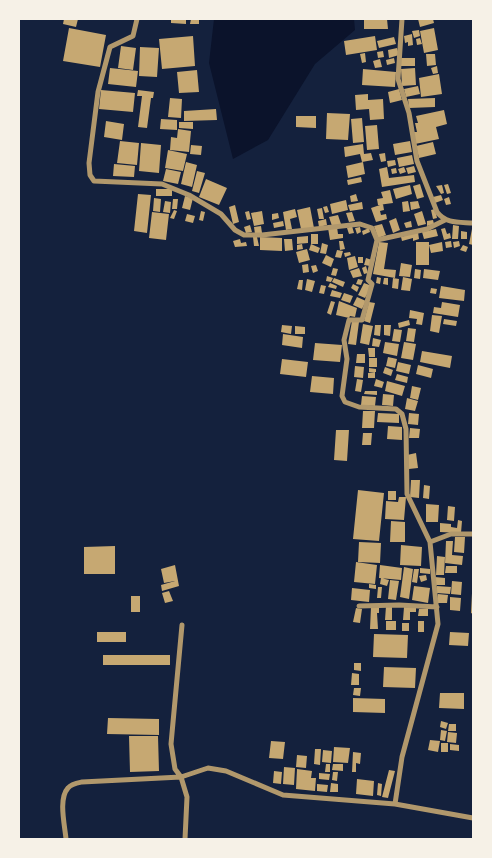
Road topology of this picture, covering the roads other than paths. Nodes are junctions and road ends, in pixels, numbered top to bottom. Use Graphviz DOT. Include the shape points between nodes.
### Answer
graph roads {
  1 [pos="137,19"];
  2 [pos="402,19"];
  3 [pos="445,220"];
  4 [pos="473,223"];
  5 [pos="378,240"];
  6 [pos="473,534"];
  7 [pos="430,542"];
  8 [pos="359,606"];
  9 [pos="437,607"];
  10 [pos="182,625"];
  11 [pos="181,777"];
  12 [pos="395,804"];
  13 [pos="473,818"];
  14 [pos="66,839"];
  15 [pos="185,839"];
  1 -- 5 [label="street" via="133,36 110,47 98,92 89,163 94,181 162,184 221,214 244,235 360,224 372,228"];
  2 -- 3 [label="street" via="398,79 416,161 437,212"];
  3 -- 4 [label="street"];
  3 -- 5 [label="street" via="427,229"];
  5 -- 7 [label="street" via="368,280 372,284 362,320 349,320 344,340 347,358 342,396 351,406 396,409 402,414 406,429 407,494"];
  6 -- 7 [label="street" via="451,534"];
  7 -- 9 [label="street"];
  8 -- 9 [label="street" via="399,604"];
  9 -- 12 [label="street" via="438,624 402,757"];
  10 -- 11 [label="street" via="171,744 175,769"];
  11 -- 12 [label="street" via="216,769 283,794"];
  11 -- 14 [label="street" via="82,782 69,786 64,800"];
  11 -- 15 [label="street" via="187,797"];
  12 -- 13 [label="street"];
}
